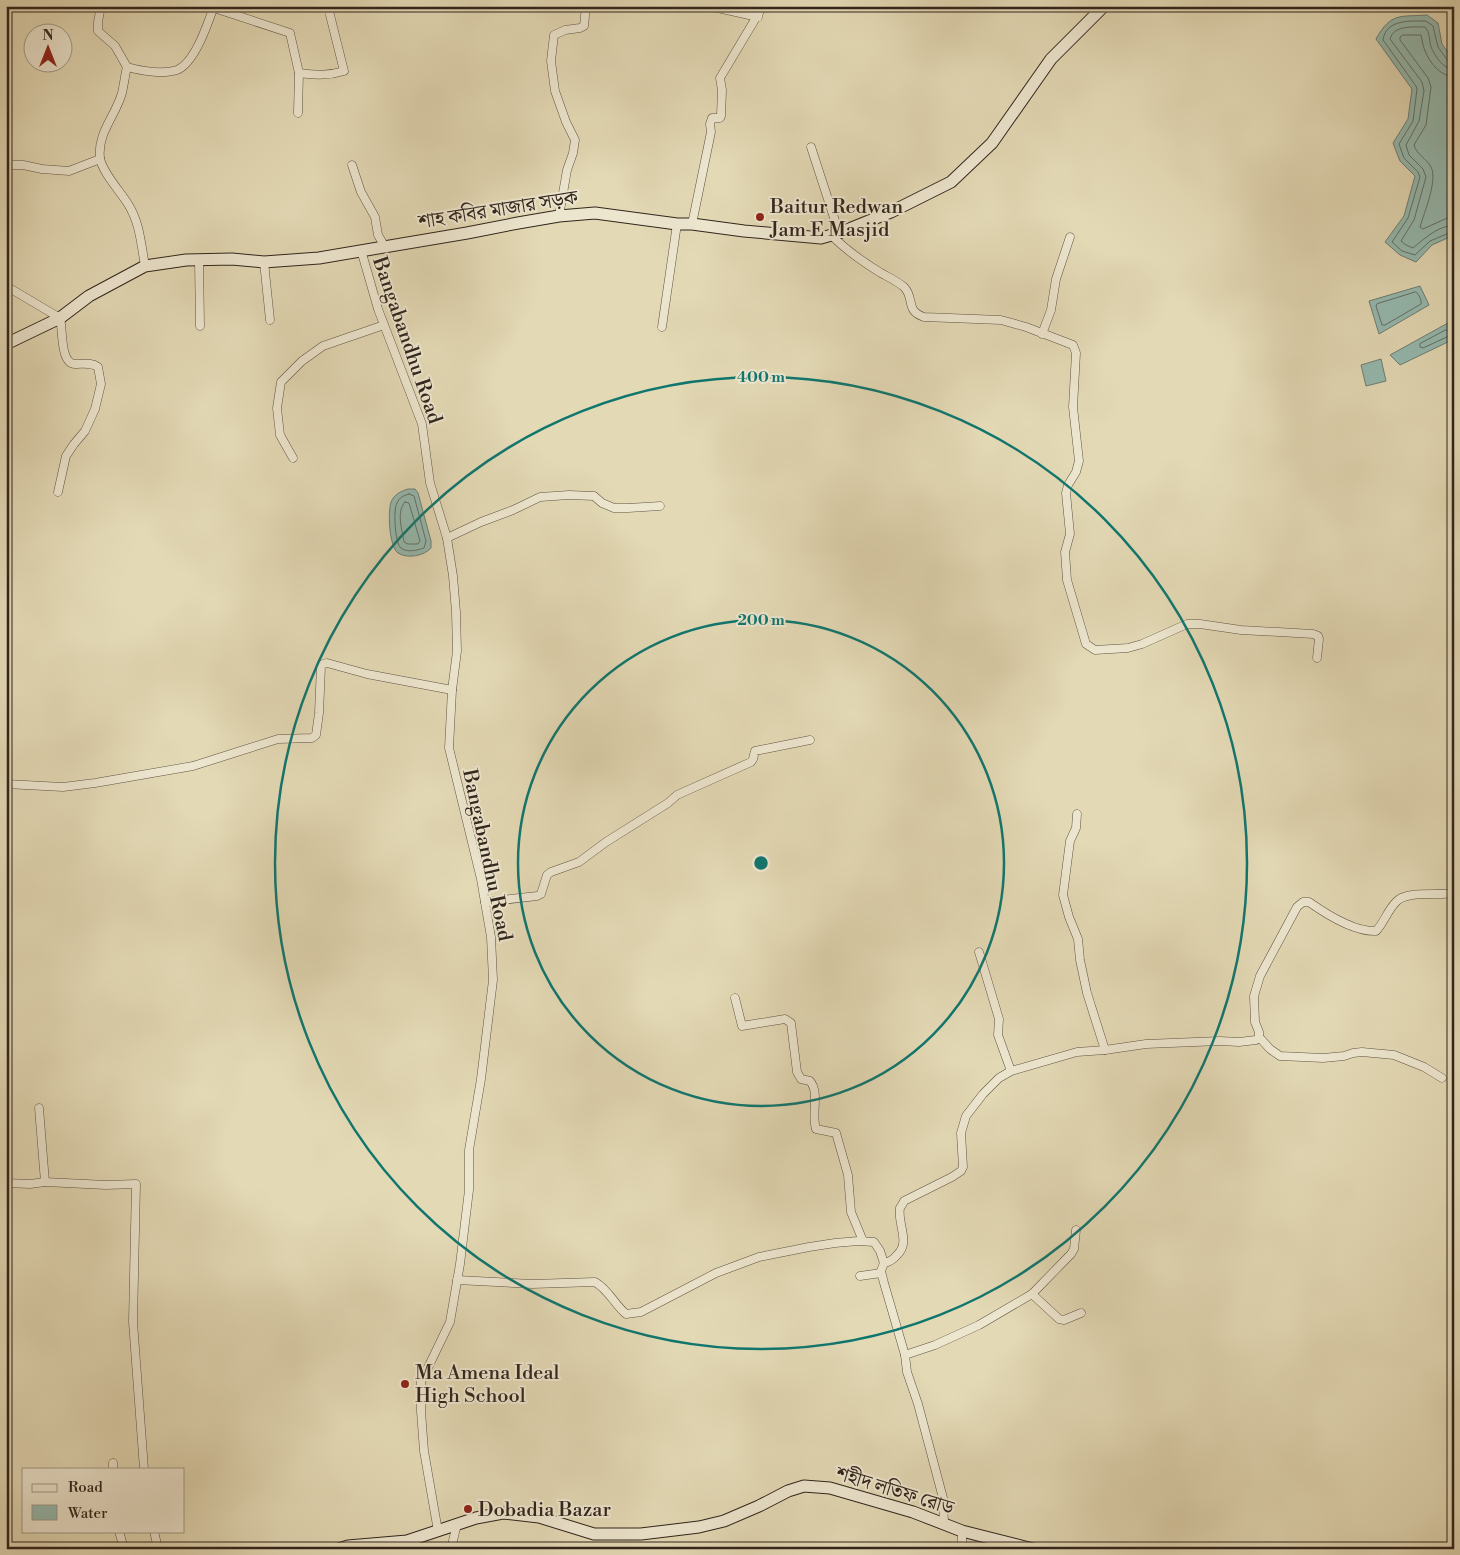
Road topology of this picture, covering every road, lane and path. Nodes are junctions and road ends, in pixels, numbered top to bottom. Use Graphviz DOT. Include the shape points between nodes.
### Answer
graph roads {
  1 [pos="101,6"];
  2 [pos="586,6"];
  3 [pos="709,6"];
  4 [pos="763,6"];
  5 [pos="1104,6"];
  6 [pos="214,7"];
  7 [pos="330,15"];
  8 [pos="758,17"];
  9 [pos="127,66"];
  10 [pos="299,73"];
  11 [pos="298,113"];
  12 [pos="811,147"];
  13 [pos="100,159"];
  14 [pos="6,164"];
  15 [pos="352,165"];
  16 [pos="560,216"];
  17 [pos="676,224"];
  18 [pos="692,224"];
  19 [pos="835,234"];
  20 [pos="1070,237"];
  21 [pos="385,247"];
  22 [pos="361,250"];
  23 [pos="198,260"];
  24 [pos="264,262"];
  25 [pos="145,266"];
  26 [pos="6,286"];
  27 [pos="60,318"];
  28 [pos="270,320"];
  29 [pos="384,325"];
  30 [pos="200,326"];
  31 [pos="662,327"];
  32 [pos="1042,334"];
  33 [pos="6,344"];
  34 [pos="293,458"];
  35 [pos="58,492"];
  36 [pos="660,506"];
  37 [pos="447,538"];
  38 [pos="1317,658"];
  39 [pos="452,690"];
  40 [pos="810,740"];
  41 [pos="6,784"];
  42 [pos="1077,814"];
  43 [pos="1454,893"];
  44 [pos="485,902"];
  45 [pos="979,952"];
  46 [pos="735,998"];
  47 [pos="1259,1037"];
  48 [pos="1105,1050"];
  49 [pos="1011,1071"];
  50 [pos="1442,1078"];
  51 [pos="39,1108"];
  52 [pos="45,1182"];
  53 [pos="6,1183"];
  54 [pos="1076,1230"];
  55 [pos="863,1241"];
  56 [pos="884,1263"];
  57 [pos="881,1274"];
  58 [pos="860,1276"];
  59 [pos="457,1280"];
  60 [pos="1032,1294"];
  61 [pos="1080,1313"];
  62 [pos="905,1355"];
  63 [pos="144,1468"];
  64 [pos="457,1524"];
  65 [pos="944,1524"];
  66 [pos="438,1531"];
  67 [pos="962,1531"];
  68 [pos="119,1532"];
  69 [pos="154,1532"];
  70 [pos="124,1549"];
  71 [pos="158,1549"];
  72 [pos="339,1549"];
  73 [pos="452,1549"];
  74 [pos="962,1549"];
  75 [pos="1033,1549"];
  1 -- 9 [label="street" via="98,31 114,46"];
  2 -- 16 [label="street" via="584,26 554,35 551,61 555,91 576,140 567,170"];
  3 -- 8 [label="street"];
  4 -- 8 [label="street"];
  5 -- 19 [label="street, শাহ কবির মাজার সড়ক" via="1051,59 992,143 952,182 891,212"];
  6 -- 9 [label="street" via="192,58 179,69 164,72"];
  6 -- 10 [label="street" via="290,33"];
  7 -- 10 [label="street" via="344,72 317,76"];
  8 -- 18 [label="street" via="720,78 721,116 712,118 710,124"];
  9 -- 13 [label="street" via="122,93 100,142"];
  10 -- 11 [label="street"];
  12 -- 19 [label="street"];
  13 -- 14 [label="street" via="69,171"];
  13 -- 25 [label="street" via="138,225"];
  15 -- 21 [label="street"];
  16 -- 17 [label="street, শাহ কবির মাজার সড়ক" via="595,213"];
  16 -- 21 [label="street, শাহ কবির মাজার সড়ক"];
  17 -- 18 [label="street, শাহ কবির মাজার সড়ক"];
  17 -- 31 [label="street"];
  18 -- 19 [label="street, শাহ কবির মাজার সড়ক" via="821,238"];
  19 -- 32 [label="street" via="842,246 902,286 917,315 1001,320"];
  20 -- 32 [label="street"];
  21 -- 22 [label="street, শাহ কবির মাজার সড়ক"];
  22 -- 24 [label="street, শাহ কবির মাজার সড়ক" via="319,258"];
  22 -- 29 [label="street, Bangabandhu Road"];
  23 -- 24 [label="street, শাহ কবির মাজার সড়ক"];
  23 -- 25 [label="street, শাহ কবির মাজার সড়ক"];
  23 -- 30 [label="street"];
  24 -- 28 [label="street"];
  25 -- 27 [label="street, শাহ কবির মাজার সড়ক" via="89,296"];
  26 -- 27 [label="street"];
  27 -- 33 [label="street, শাহ কবির মাজার সড়ক"];
  27 -- 35 [label="street" via="68,361 72,364 94,364 98,367 101,384 85,431 66,456"];
  29 -- 34 [label="street" via="323,346 281,382 277,408 280,435"];
  29 -- 37 [label="street, Bangabandhu Road" via="422,424 430,483"];
  32 -- 38 [label="street" via="1073,345 1076,353 1073,407 1078,461 1066,493 1070,534 1065,552 1067,580 1086,644 1095,650 1128,648 1187,624 1200,624 1313,634 1319,639"];
  36 -- 37 [label="street" via="614,508 594,496 540,497"];
  37 -- 39 [label="street, Bangabandhu Road" via="456,612 457,651"];
  39 -- 41 [label="street" via="323,664 320,666 316,735 312,738 278,739 194,766 95,783 63,787"];
  39 -- 44 [label="street, Bangabandhu Road" via="449,748"];
  40 -- 44 [label="street" via="755,751 751,762 677,795 579,862 551,872 547,875 542,894"];
  42 -- 48 [label="street" via="1076,828 1070,841 1064,895 1078,940 1087,993"];
  43 -- 47 [label="street" via="1404,896 1397,900 1376,931 1347,924 1309,902 1303,902 1260,976 1254,996"];
  44 -- 59 [label="street, Bangabandhu Road" via="493,980 469,1150 469,1190"];
  45 -- 49 [label="street" via="999,1020 998,1035"];
  46 -- 55 [label="street" via="742,1026 785,1019 791,1023 798,1072 801,1079 810,1080 814,1085 816,1129 836,1133 848,1175 851,1212"];
  47 -- 48 [label="street" via="1239,1042 1146,1044"];
  47 -- 50 [label="street" via="1280,1056 1323,1058 1362,1052 1394,1055"];
  48 -- 49 [label="street" via="1077,1052"];
  49 -- 56 [label="street" via="983,1094 966,1116 961,1133 961,1172 904,1201 900,1209 902,1248 900,1253"];
  51 -- 52 [label="street"];
  52 -- 53 [label="street"];
  52 -- 63 [label="street" via="136,1184 133,1322"];
  54 -- 60 [label="street" via="1071,1254"];
  55 -- 56 [label="street" via="874,1242"];
  55 -- 59 [label="street" via="809,1246 758,1257 716,1273 641,1312 626,1314 603,1287 594,1282 532,1284"];
  56 -- 57 [label="street"];
  57 -- 58 [label="street"];
  57 -- 62 [label="street"];
  59 -- 66 [label="street, Bangabandhu Road" via="450,1322 421,1382 424,1451"];
  60 -- 61 [label="street" via="1059,1320"];
  60 -- 62 [label="street" via="979,1325"];
  62 -- 65 [label="street" via="943,1498"];
  64 -- 65 [label="street, শহীদ লতিফ রোড" via="503,1513 539,1517 594,1534 641,1534 724,1521 804,1486 830,1488"];
  64 -- 66 [label="street, শহীদ লতিফ রোড"];
  64 -- 73 [label="street"];
  65 -- 67 [label="street, শহীদ লতিফ রোড"];
  66 -- 72 [label="street, শহীদ লতিফ রোড" via="407,1541"];
  67 -- 74 [label="street"];
  67 -- 75 [label="street, শহীদ লতিফ রোড"];
  68 -- 70 [label="street"];
  69 -- 71 [label="street"];
}
